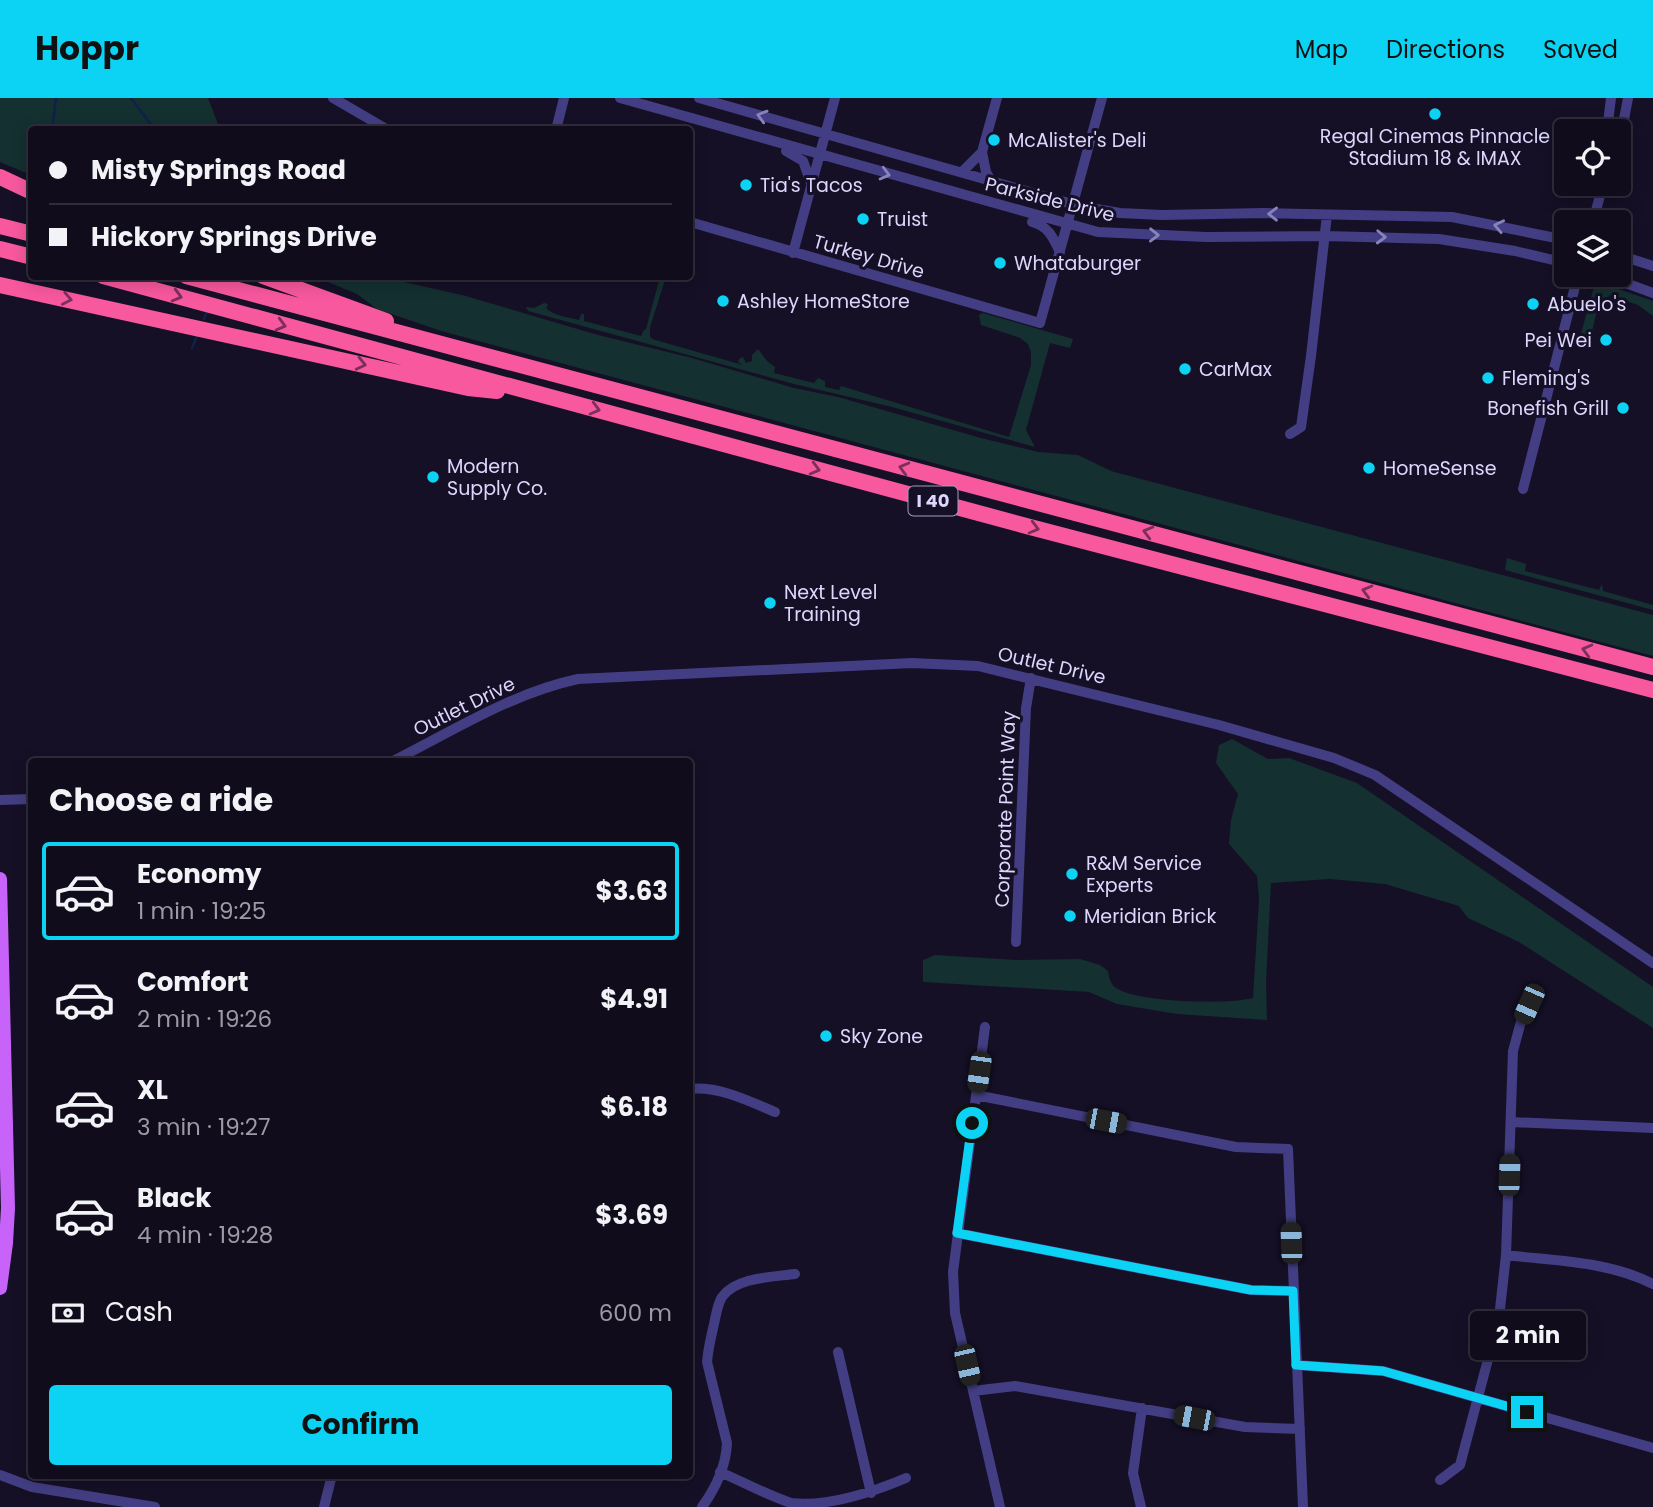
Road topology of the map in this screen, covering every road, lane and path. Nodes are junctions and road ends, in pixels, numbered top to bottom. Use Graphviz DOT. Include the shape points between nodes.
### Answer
graph roads {
  1 [pos="334,98"];
  2 [pos="555,98"];
  3 [pos="565,98"];
  4 [pos="620,98"];
  5 [pos="699,98"];
  6 [pos="835,98"];
  7 [pos="997,98"];
  8 [pos="1102,98"];
  9 [pos="1611,98"];
  10 [pos="1628,98"];
  11 [pos="1608,119"];
  12 [pos="1624,119"];
  13 [pos="557,125"];
  14 [pos="381,126"];
  15 [pos="825,134"];
  16 [pos="765,140"];
  17 [pos="982,152"];
  18 [pos="820,155"];
  19 [pos="962,172"];
  20 [pos="0,177"];
  21 [pos="991,181"];
  22 [pos="812,184"];
  23 [pos="28,190"];
  24 [pos="1074,205"];
  25 [pos="1009,208"];
  26 [pos="1327,215"];
  27 [pos="693,223"];
  28 [pos="1068,225"];
  29 [pos="0,226"];
  30 [pos="28,233"];
  31 [pos="1325,236"];
  32 [pos="1554,238"];
  33 [pos="0,249"];
  34 [pos="1060,252"];
  35 [pos="793,253"];
  36 [pos="28,256"];
  37 [pos="1631,259"];
  38 [pos="1554,260"];
  39 [pos="1653,266"];
  40 [pos="118,280"];
  41 [pos="200,280"];
  42 [pos="274,280"];
  43 [pos="0,285"];
  44 [pos="1631,285"];
  45 [pos="1575,287"];
  46 [pos="1653,293"];
  47 [pos="464,349"];
  48 [pos="551,397"];
  49 [pos="1290,434"];
  50 [pos="1523,489"];
  51 [pos="1653,667"];
  52 [pos="1031,678"];
  53 [pos="1653,690"];
  54 [pos="399,758"];
  55 [pos="28,799"];
  56 [pos="0,800"];
  57 [pos="0,878"];
  58 [pos="1016,942"];
  59 [pos="1653,963"];
  60 [pos="1535,990"];
  61 [pos="985,1027"];
  62 [pos="693,1089"];
  63 [pos="976,1095"];
  64 [pos="775,1112"];
  65 [pos="1511,1122"];
  66 [pos="4,1128"];
  67 [pos="1653,1128"];
  68 [pos="957,1233"];
  69 [pos="1506,1255"];
  70 [pos="795,1274"];
  71 [pos="1653,1284"];
  72 [pos="0,1288"];
  73 [pos="1293,1291"];
  74 [pos="838,1352"];
  75 [pos="1296,1365"];
  76 [pos="973,1391"];
  77 [pos="1477,1398"];
  78 [pos="1142,1408"];
  79 [pos="1300,1429"];
  80 [pos="1653,1448"];
  81 [pos="720,1472"];
  82 [pos="0,1475"];
  83 [pos="906,1478"];
  84 [pos="331,1479"];
  85 [pos="1440,1480"];
  86 [pos="871,1493"];
  87 [pos="710,1502"];
  88 [pos="155,1507"];
  89 [pos="324,1507"];
  90 [pos="702,1507"];
  91 [pos="1000,1507"];
  92 [pos="1141,1507"];
  93 [pos="1303,1507"];
  1 -- 14 [label="street"];
  2 -- 13 [label="street"];
  3 -- 13 [label="street"];
  4 -- 16 [label="street, Parkside Drive"];
  15 -- 5 [label="street, Parkside Drive, one-way"];
  6 -- 15 [label="street"];
  7 -- 17 [label="street"];
  8 -- 24 [label="street"];
  9 -- 11 [label="street"];
  10 -- 12 [label="street"];
  15 -- 18 [label="street"];
  15 -- 19 [label="street, Parkside Drive"];
  16 -- 18 [label="street, Parkside Drive"];
  16 -- 22 [label="street" via="799,157"];
  17 -- 19 [label="street"];
  17 -- 21 [label="street"];
  18 -- 22 [label="street"];
  18 -- 25 [label="street, Parkside Drive, one-way"];
  19 -- 21 [label="street, Parkside Drive"];
  20 -- 23 [label="highway"];
  21 -- 24 [label="street, Parkside Drive"];
  22 -- 35 [label="street"];
  26 -- 24 [label="street, Parkside Drive, one-way" via="1120,213"];
  24 -- 28 [label="street"];
  25 -- 28 [label="street, Parkside Drive"];
  25 -- 34 [label="street" via="1049,230"];
  26 -- 31 [label="street"];
  32 -- 26 [label="street, Parkside Drive, one-way" via="1452,217"];
  27 -- 35 [label="street, Turkey Drive"];
  28 -- 31 [label="street, Parkside Drive, one-way" via="1129,235"];
  28 -- 34 [label="street"];
  29 -- 30 [label="highway"];
  31 -- 38 [label="street, Parkside Drive, one-way" via="1439,239"];
  31 -- 49 [label="street" via="1301,427"];
  33 -- 36 [label="highway"];
  34 -- 35 [label="street, Turkey Drive" via="1040,323"];
  37 -- 39 [label="street"];
  40 -- 48 [label="highway, I 40, one-way"];
  41 -- 47 [label="highway, I 40"];
  42 -- 47 [label="highway"];
  43 -- 48 [label="highway, one-way" via="468,388"];
  44 -- 46 [label="street"];
  45 -- 50 [label="street"];
  51 -- 47 [label="highway, I 40, one-way"];
  48 -- 53 [label="highway, I 40, one-way"];
  52 -- 54 [label="street, Outlet Drive" via="978,666 927,663 578,679 549,685 510,702"];
  52 -- 58 [label="street, Corporate Point Way"];
  52 -- 59 [label="street, Outlet Drive" via="1219,725 1361,768"];
  55 -- 56 [label="street"];
  57 -- 66 [label="main road"];
  60 -- 65 [label="street" via="1513,1051"];
  61 -- 63 [label="street"];
  62 -- 64 [label="street" via="733,1094"];
  63 -- 68 [label="street"];
  63 -- 73 [label="street" via="1236,1147 1288,1149"];
  65 -- 67 [label="street"];
  65 -- 69 [label="street"];
  66 -- 72 [label="main road" via="8,1220"];
  68 -- 73 [label="street" via="1251,1290"];
  68 -- 76 [label="street" via="955,1313"];
  69 -- 71 [label="street" via="1600,1266"];
  69 -- 77 [label="street" via="1499,1318"];
  70 -- 81 [label="street" via="736,1286 720,1302 707,1362 727,1443"];
  73 -- 75 [label="street"];
  74 -- 86 [label="street"];
  75 -- 77 [label="street" via="1383,1371"];
  75 -- 79 [label="street"];
  76 -- 78 [label="street" via="1016,1386"];
  76 -- 91 [label="street"];
  77 -- 80 [label="street"];
  77 -- 85 [label="street" via="1460,1465"];
  78 -- 79 [label="street" via="1245,1427"];
  78 -- 92 [label="street" via="1133,1473"];
  79 -- 93 [label="street"];
  81 -- 86 [label="street" via="799,1505 849,1501"];
  81 -- 87 [label="street"];
  82 -- 88 [label="street" via="32,1487"];
  83 -- 86 [label="street"];
  84 -- 89 [label="street"];
  87 -- 90 [label="street"];
}
